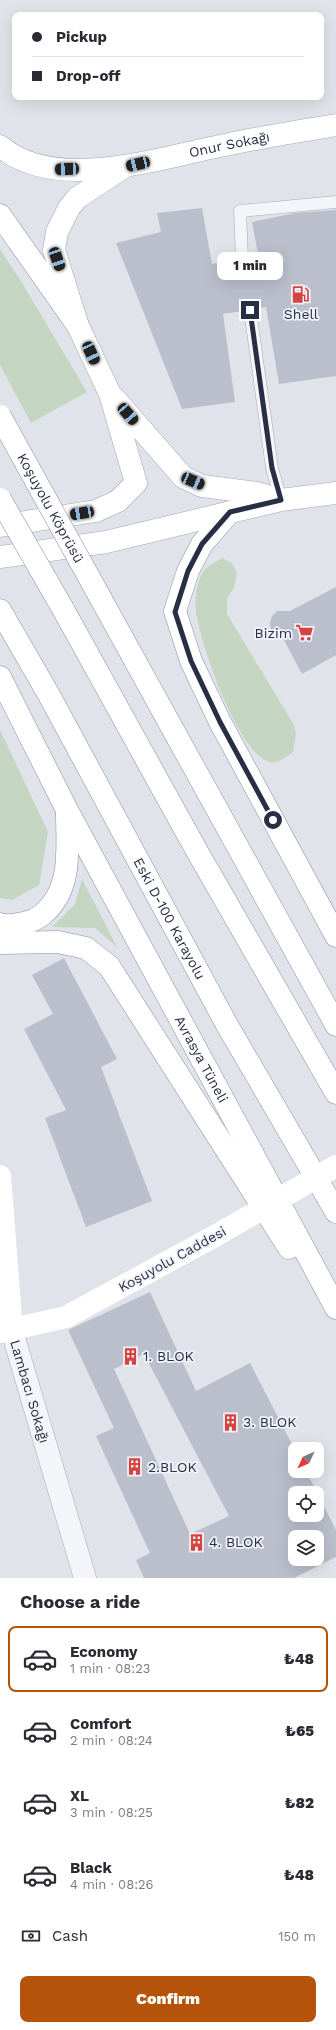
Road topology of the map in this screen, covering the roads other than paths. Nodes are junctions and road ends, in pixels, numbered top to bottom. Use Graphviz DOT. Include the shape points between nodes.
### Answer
graph roads {
  1 [pos="336,125"];
  2 [pos="0,146"];
  3 [pos="124,167"];
  4 [pos="336,202"];
  5 [pos="0,215"];
  6 [pos="242,258"];
  7 [pos="250,310"];
  8 [pos="78,326"];
  9 [pos="110,394"];
  10 [pos="0,416"];
  11 [pos="336,494"];
  12 [pos="0,499"];
  13 [pos="281,500"];
  14 [pos="230,512"];
  15 [pos="0,526"];
  16 [pos="0,557"];
  17 [pos="3,616"];
  18 [pos="0,677"];
  19 [pos="67,810"];
  20 [pos="0,924"];
  21 [pos="336,936"];
  22 [pos="0,943"];
  23 [pos="336,1025"];
  24 [pos="336,1093"];
  25 [pos="336,1166"];
  26 [pos="0,1176"];
  27 [pos="336,1212"];
  28 [pos="336,1308"];
  29 [pos="336,1322"];
  30 [pos="6,1332"];
  31 [pos="85,1578"];
  1 -- 3 [label="main road, Onur Sokağı"];
  2 -- 3 [label="main road" via="11,156 53,170"];
  3 -- 8 [label="main road" via="77,198 57,232 54,250"];
  4 -- 6 [label="lane" via="240,212"];
  5 -- 8 [label="main road"];
  7 -- 13 [label="lane" via="272,468"];
  8 -- 9 [label="main road"];
  9 -- 13 [label="main road" via="183,477 202,486 257,493"];
  9 -- 15 [label="main road" via="136,483 118,501 96,511"];
  10 -- 23 [label="main road, Koşuyolu Köprüsü, bridge"];
  11 -- 13 [label="main road"];
  12 -- 24 [label="main road, bridge"];
  13 -- 14 [label="main road"];
  14 -- 16 [label="main road" via="106,542"];
  14 -- 21 [label="main road" via="202,544 188,571 175,612 191,661 220,722"];
  17 -- 27 [label="main road, Eski D-100 Karayolu" via="49,695 227,1025"];
  18 -- 19 [label="main road, Avrasya Tüneli"];
  19 -- 20 [label="main road" via="65,880 54,905 34,921 6,926"];
  19 -- 28 [label="main road, Avrasya Tüneli"];
  22 -- 29 [label="main road" via="58,942 86,948 109,966"];
  25 -- 30 [label="main road, Koşuyolu Caddesi, bridge" via="145,1276 66,1317"];
  26 -- 30 [label="main road, Lambacı Sokağı"];
  30 -- 31 [label="street, Lambacı Sokağı"];
}
